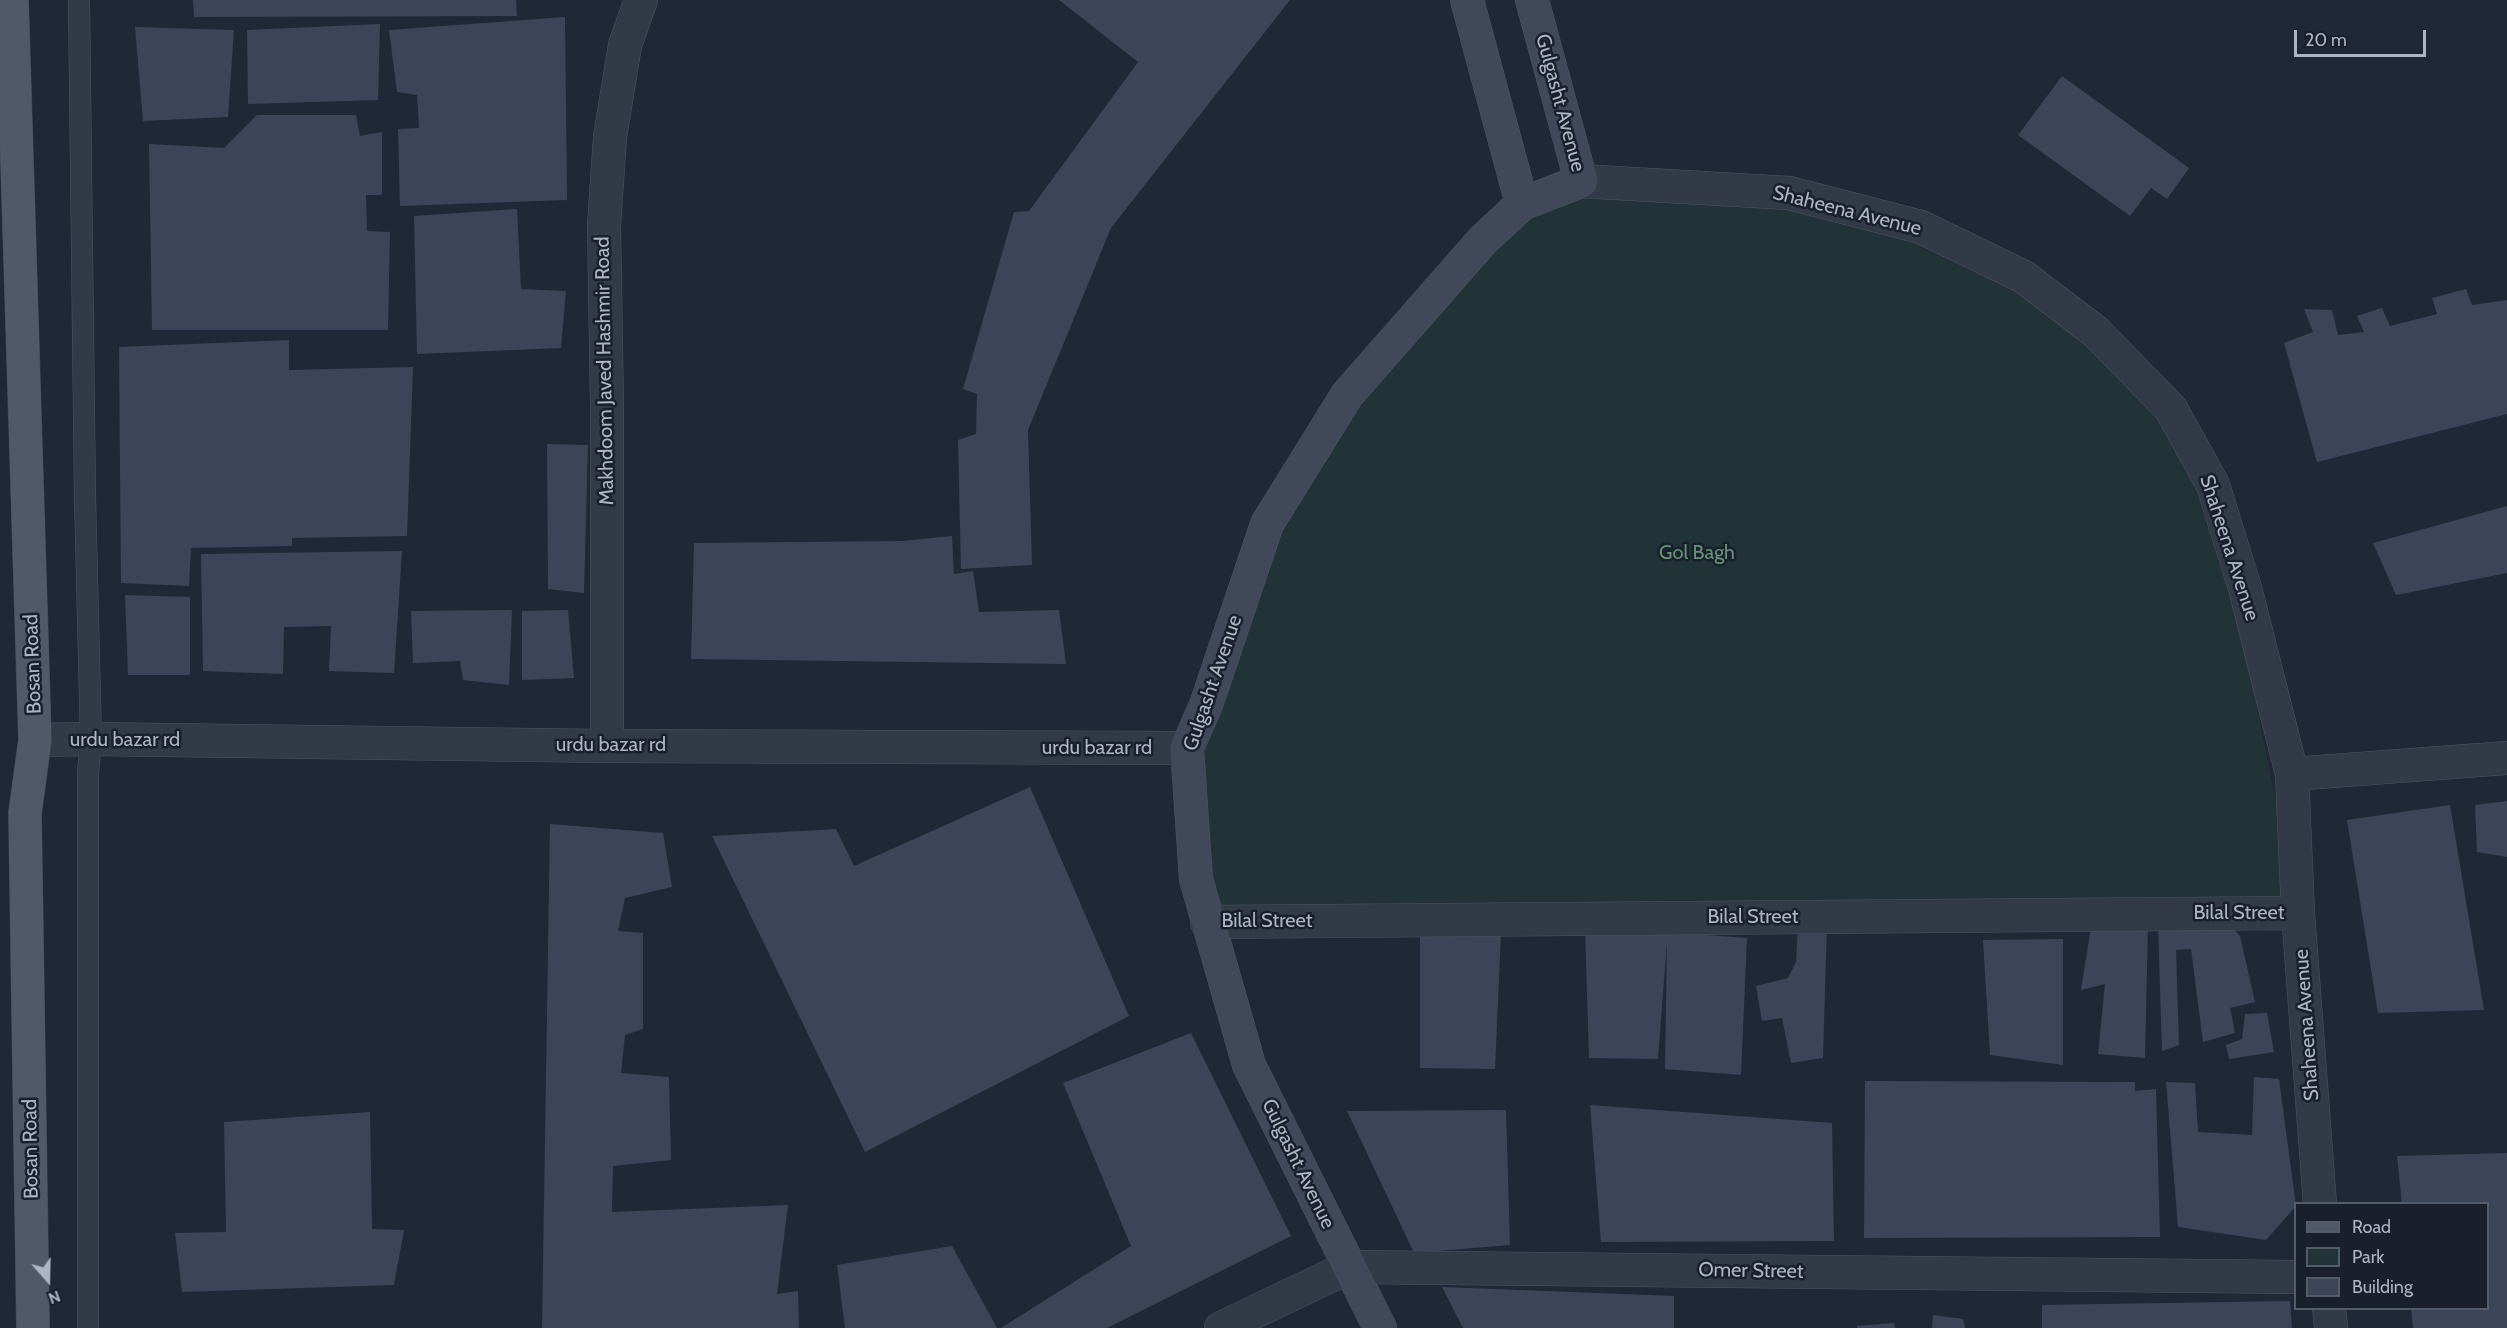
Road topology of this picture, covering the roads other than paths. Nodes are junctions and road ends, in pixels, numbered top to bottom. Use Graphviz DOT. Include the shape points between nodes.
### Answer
graph roads {
  1 [pos="12,0"];
  2 [pos="80,0"];
  3 [pos="641,0"];
  4 [pos="1467,0"];
  5 [pos="1532,0"];
  6 [pos="1581,181"];
  7 [pos="1522,204"];
  8 [pos="91,739"];
  9 [pos="35,740"];
  10 [pos="607,746"];
  11 [pos="1187,748"];
  12 [pos="2507,758"];
  13 [pos="2292,774"];
  14 [pos="2298,913"];
  15 [pos="1207,922"];
  16 [pos="2320,1202"];
  17 [pos="1348,1267"];
  18 [pos="2294,1277"];
  19 [pos="2329,1310"];
  20 [pos="33,1328"];
  21 [pos="88,1328"];
  22 [pos="1221,1328"];
  23 [pos="1380,1328"];
  24 [pos="2331,1328"];
  1 -- 9 [label="main road, Bosan Road"];
  2 -- 8 [label="lane"];
  3 -- 10 [label="street, Makhdoom Javed Hashmir Road" via="623,57 610,136 604,225"];
  4 -- 7 [label="street"];
  5 -- 6 [label="street, Gulgasht Avenue"];
  6 -- 7 [label="street, Gulgasht Avenue"];
  6 -- 13 [label="street, Shaheena Avenue" via="1789,193 1921,227 2024,277 2096,332 2171,409 2213,485 2245,588"];
  7 -- 11 [label="street, Gulgasht Avenue" via="1483,240 1347,395 1267,524 1206,705"];
  8 -- 9 [label="street, urdu bazar rd"];
  8 -- 10 [label="street, urdu bazar rd"];
  8 -- 21 [label="lane"];
  9 -- 20 [label="main road, Bosan Road" via="25,813"];
  10 -- 11 [label="street, urdu bazar rd"];
  11 -- 15 [label="street, Gulgasht Avenue" via="1196,879"];
  12 -- 13 [label="street"];
  13 -- 14 [label="street, Shaheena Avenue"];
  14 -- 15 [label="street, Bilal Street"];
  14 -- 16 [label="street, Shaheena Avenue"];
  15 -- 17 [label="street, Gulgasht Avenue" via="1249,1065"];
  17 -- 18 [label="street, Omer Street"];
  17 -- 22 [label="street, Omer Street"];
  17 -- 23 [label="street, Gulgasht Avenue"];
  19 -- 24 [label="street"];
}
